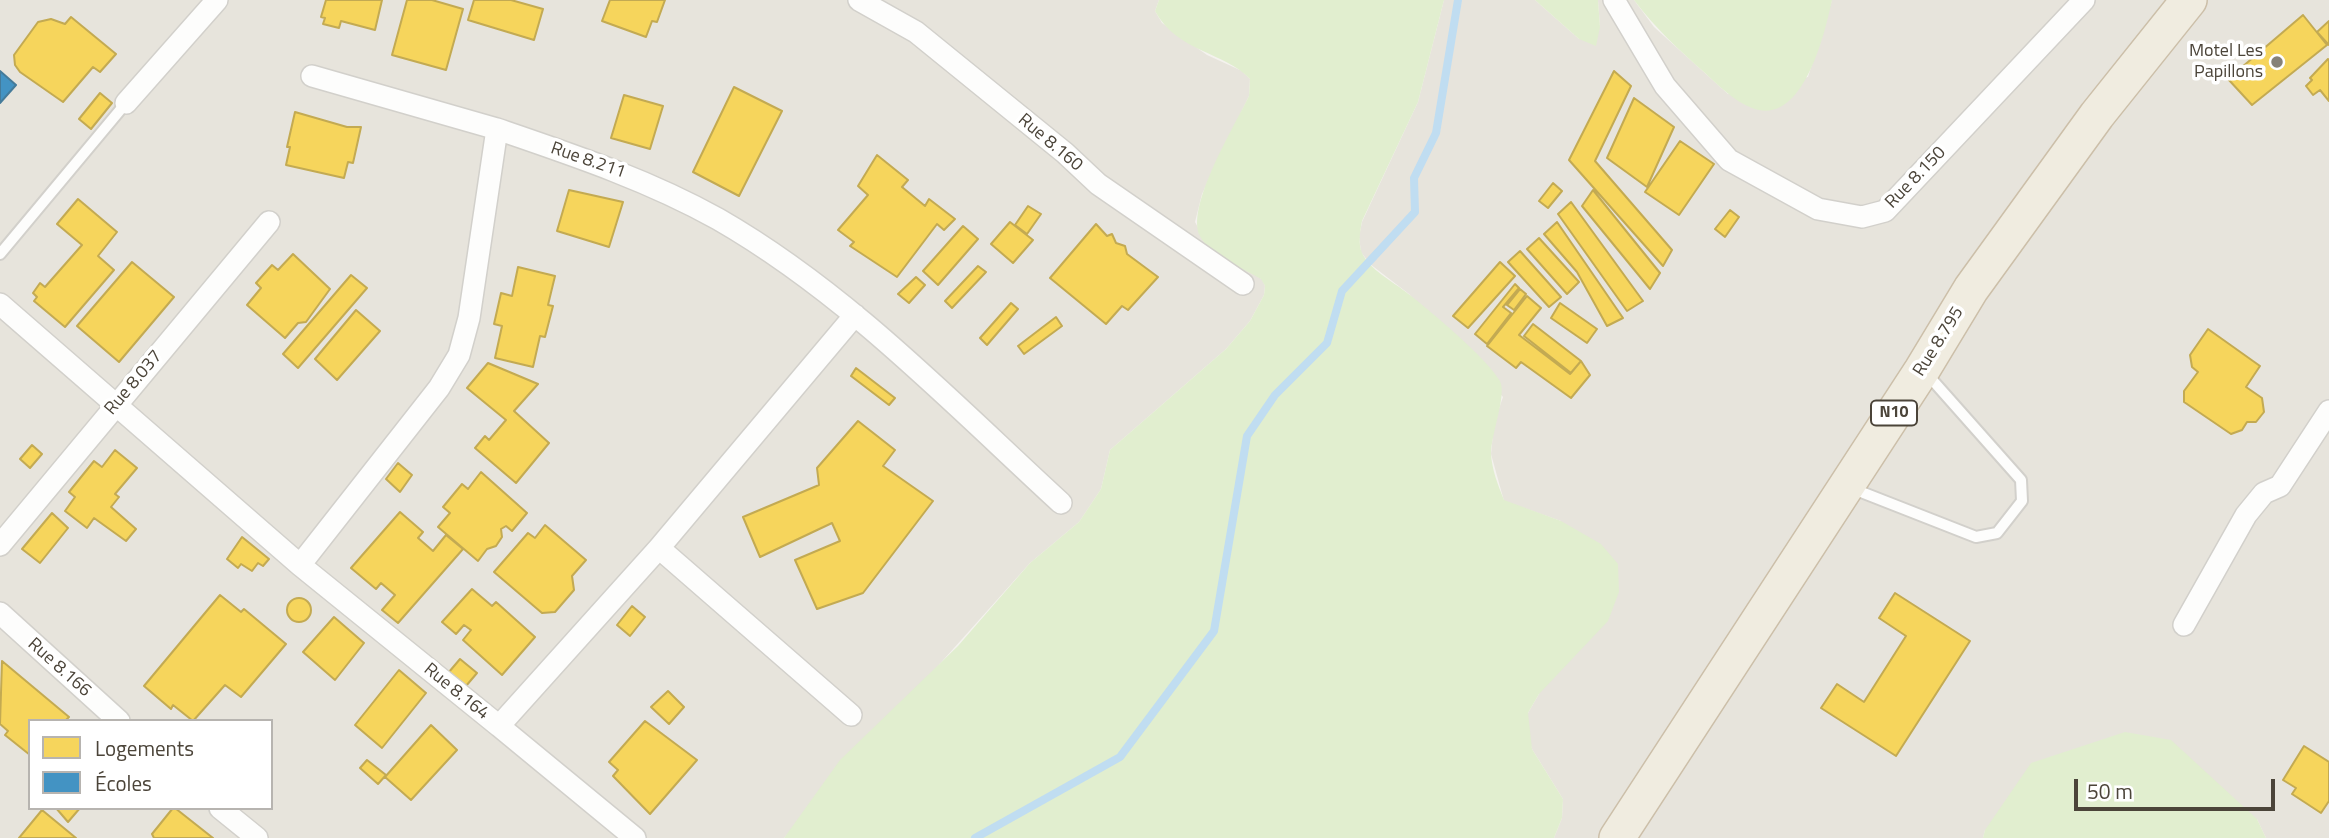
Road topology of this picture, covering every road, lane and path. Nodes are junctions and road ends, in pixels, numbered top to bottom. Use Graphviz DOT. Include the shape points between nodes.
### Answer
graph roads {
  1 [pos="217,0"];
  2 [pos="859,0"];
  3 [pos="1614,0"];
  4 [pos="2084,0"];
  5 [pos="2189,0"];
  6 [pos="312,76"];
  7 [pos="126,103"];
  8 [pos="498,129"];
  9 [pos="269,222"];
  10 [pos="0,254"];
  11 [pos="1243,284"];
  12 [pos="0,304"];
  13 [pos="855,315"];
  14 [pos="1922,370"];
  15 [pos="114,405"];
  16 [pos="2329,411"];
  17 [pos="1845,486"];
  18 [pos="1061,503"];
  19 [pos="0,545"];
  20 [pos="659,548"];
  21 [pos="300,565"];
  22 [pos="0,613"];
  23 [pos="2183,625"];
  24 [pos="851,715"];
  25 [pos="117,719"];
  26 [pos="499,726"];
  27 [pos="222,810"];
  28 [pos="257,838"];
  29 [pos="635,838"];
  30 [pos="1617,838"];
  1 -- 7 [label="street"];
  2 -- 11 [label="street, Rue 8.160" via="916,32 1098,184"];
  3 -- 4 [label="street, Rue 8.150" via="1665,86 1729,160 1818,209 1862,217 1885,211"];
  5 -- 14 [label="highway, Rue 8.795 / N10" via="2097,115 1971,289"];
  6 -- 8 [label="street, Rue 8.211"];
  7 -- 10 [label="lane"];
  8 -- 13 [label="street, Rue 8.211" via="635,177 718,219 790,265"];
  8 -- 21 [label="street" via="469,318 459,355 439,388"];
  9 -- 15 [label="street, Rue 8.037"];
  12 -- 15 [label="street, Rue 8.164"];
  13 -- 18 [label="street, Rue 8.211"];
  13 -- 20 [label="street, Rue 8.164"];
  14 -- 17 [label="highway, Rue 8.795 / N10"];
  14 -- 17 [label="lane" via="2021,480 2022,500 1997,533 1976,537"];
  15 -- 19 [label="street, Rue 8.037"];
  15 -- 21 [label="street, Rue 8.164"];
  16 -- 23 [label="street" via="2280,486 2264,494 2246,515"];
  17 -- 30 [label="highway, Rue 8.795 / N10"];
  20 -- 24 [label="street"];
  20 -- 26 [label="street, Rue 8.164"];
  21 -- 26 [label="street, Rue 8.164"];
  22 -- 25 [label="street, Rue 8.166"];
  26 -- 29 [label="street"];
  27 -- 28 [label="street"];
}
